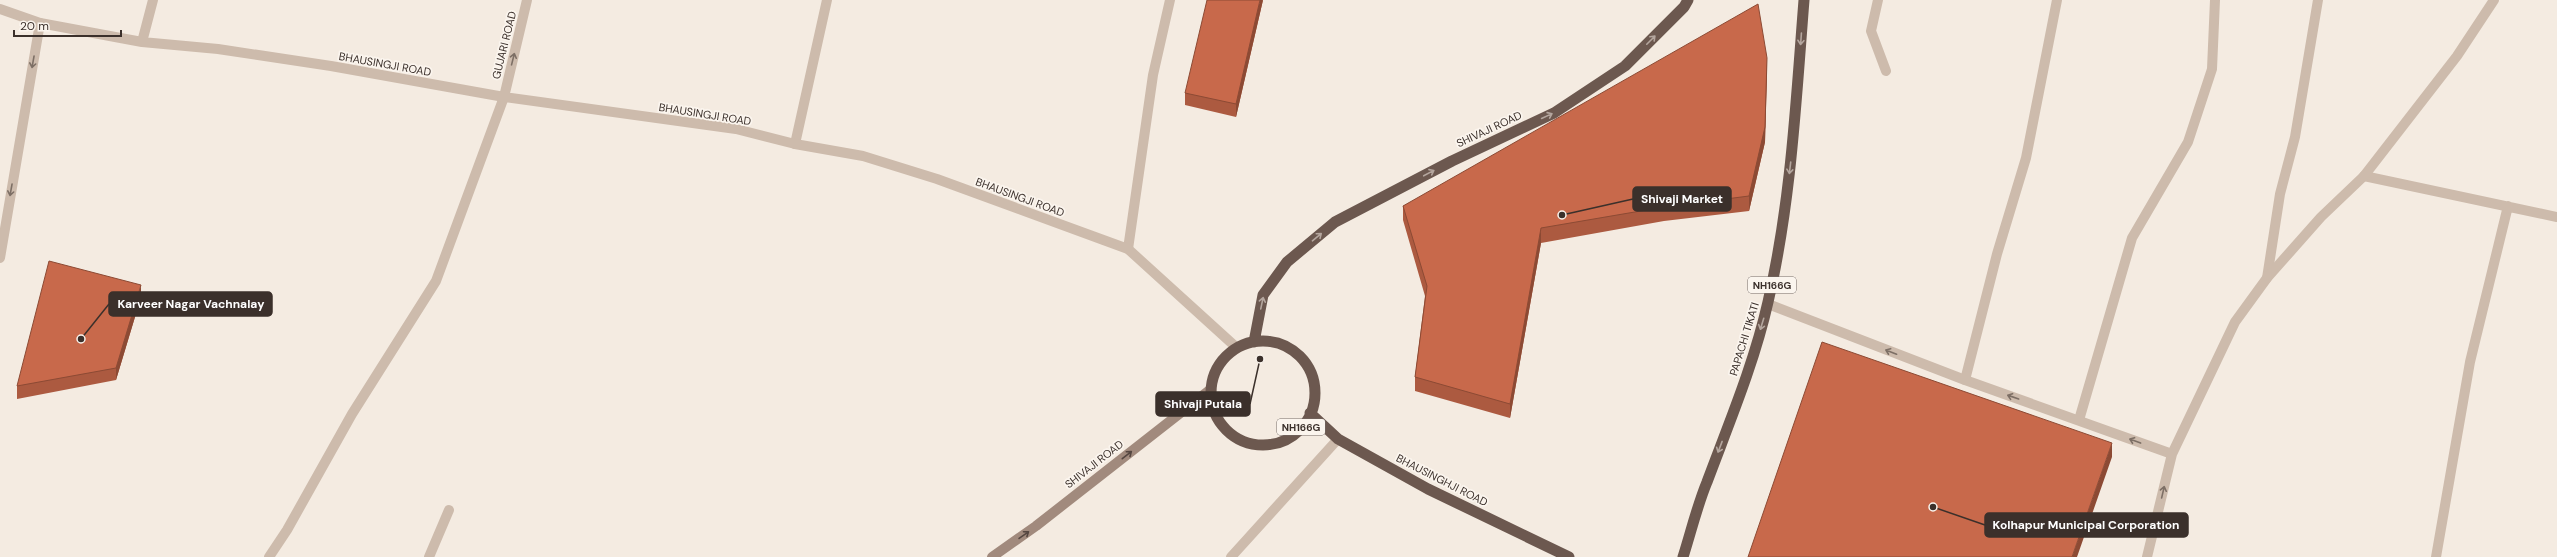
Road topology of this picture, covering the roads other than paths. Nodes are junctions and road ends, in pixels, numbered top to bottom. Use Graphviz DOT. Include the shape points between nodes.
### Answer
graph roads {
  1 [pos="153,0"];
  2 [pos="527,0"];
  3 [pos="828,0"];
  4 [pos="1170,0"];
  5 [pos="1688,0"];
  6 [pos="1804,0"];
  7 [pos="1878,0"];
  8 [pos="2057,0"];
  9 [pos="2215,0"];
  10 [pos="2318,0"];
  11 [pos="2494,0"];
  12 [pos="0,9"];
  13 [pos="40,23"];
  14 [pos="142,42"];
  15 [pos="1886,71"];
  16 [pos="504,97"];
  17 [pos="795,144"];
  18 [pos="2364,176"];
  19 [pos="2508,206"];
  20 [pos="2557,217"];
  21 [pos="1128,249"];
  22 [pos="0,258"];
  23 [pos="2267,278"];
  24 [pos="1768,304"];
  25 [pos="1254,342"];
  26 [pos="1237,348"];
  27 [pos="1965,380"];
  28 [pos="1211,390"];
  29 [pos="1310,413"];
  30 [pos="2079,420"];
  31 [pos="1338,439"];
  32 [pos="2172,454"];
  33 [pos="449,510"];
  34 [pos="269,557"];
  35 [pos="429,557"];
  36 [pos="992,557"];
  37 [pos="1231,557"];
  38 [pos="1569,557"];
  39 [pos="1683,557"];
  40 [pos="2147,557"];
  41 [pos="2436,557"];
  1 -- 14 [label="street"];
  16 -- 2 [label="street, GUJARI ROAD, one-way"];
  3 -- 17 [label="street"];
  4 -- 21 [label="street" via="1153,75"];
  25 -- 5 [label="highway, SHIVAJI ROAD, one-way" via="1263,295 1287,262 1335,222 1452,161 1554,113 1625,66 1684,8"];
  6 -- 24 [label="highway, PAPACHI TIKATI / NH166G, one-way" via="1782,235"];
  7 -- 15 [label="street" via="1871,31"];
  8 -- 27 [label="street" via="2026,158"];
  9 -- 30 [label="street" via="2212,69 2188,142 2132,238"];
  10 -- 23 [label="street" via="2295,137 2280,194"];
  11 -- 18 [label="street" via="2457,56"];
  12 -- 13 [label="street, BHAUSINGJI ROAD"];
  13 -- 14 [label="street, BHAUSINGJI ROAD"];
  13 -- 22 [label="street, one-way"];
  14 -- 16 [label="street, BHAUSINGJI ROAD" via="218,49"];
  16 -- 17 [label="street, BHAUSINGJI ROAD" via="736,129"];
  16 -- 34 [label="street, GUJARI ROAD" via="436,281 352,414 287,530"];
  17 -- 21 [label="street, BHAUSINGJI ROAD" via="863,156 937,179"];
  18 -- 19 [label="street"];
  18 -- 23 [label="street" via="2321,217"];
  19 -- 20 [label="street"];
  19 -- 41 [label="street" via="2470,362"];
  21 -- 26 [label="street, BHAUSINGJI ROAD"];
  23 -- 32 [label="street" via="2234,322"];
  27 -- 24 [label="street, one-way"];
  24 -- 39 [label="highway, PAPACHI TIKATI / NH166G, one-way" via="1739,400 1706,484"];
  25 -- 26 [label="highway, NH166G"];
  25 -- 29 [label="highway, NH166G" via="1287,346 1300,356 1310,371 1315,387 1314,404"];
  26 -- 28 [label="highway, NH166G" via="1224,358 1215,373"];
  30 -- 27 [label="street, one-way"];
  28 -- 29 [label="highway, NH166G" via="1213,407 1220,422 1232,435 1247,442 1264,445 1281,442 1296,433"];
  36 -- 28 [label="main road, SHIVAJI ROAD, one-way"];
  29 -- 31 [label="highway, BHAUSINGHJI ROAD / NH166G"];
  32 -- 30 [label="street, one-way"];
  31 -- 37 [label="street"];
  31 -- 38 [label="highway, BHAUSINGHJI ROAD / NH166G" via="1428,489"];
  40 -- 32 [label="street, one-way"];
  33 -- 35 [label="street"];
}
